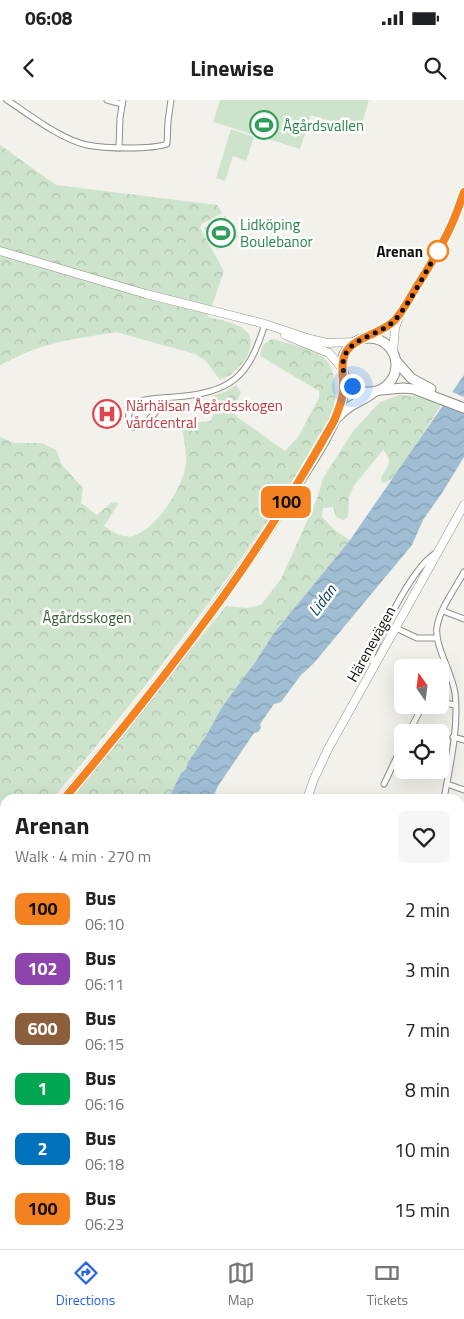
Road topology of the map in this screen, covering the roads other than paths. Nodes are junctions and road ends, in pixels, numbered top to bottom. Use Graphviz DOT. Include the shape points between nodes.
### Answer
graph roads {
  1 [pos="8,100"];
  2 [pos="107,100"];
  3 [pos="171,100"];
  4 [pos="122,102"];
  5 [pos="119,148"];
  6 [pos="464,192"];
  7 [pos="0,251"];
  8 [pos="402,311"];
  9 [pos="265,325"];
  10 [pos="360,340"];
  11 [pos="394,357"];
  12 [pos="343,372"];
  13 [pos="377,391"];
  14 [pos="433,393"];
  15 [pos="164,398"];
  16 [pos="464,403"];
  17 [pos="464,408"];
  18 [pos="334,421"];
  19 [pos="464,505"];
  20 [pos="438,552"];
  21 [pos="464,572"];
  22 [pos="442,611"];
  23 [pos="464,619"];
  24 [pos="396,628"];
  25 [pos="437,638"];
  26 [pos="375,665"];
  27 [pos="449,704"];
  28 [pos="455,706"];
  29 [pos="453,737"];
  30 [pos="464,740"];
  31 [pos="394,763"];
  32 [pos="384,784"];
  33 [pos="447,784"];
  34 [pos="464,790"];
  35 [pos="68,794"];
  36 [pos="308,794"];
  37 [pos="445,794"];
  1 -- 5 [label="street" via="76,141"];
  2 -- 4 [label="street"];
  3 -- 5 [label="street" via="167,144"];
  4 -- 5 [label="street"];
  6 -- 8 [label="main road" via="430,266"];
  7 -- 9 [label="main road"];
  8 -- 10 [label="main road" via="394,321"];
  8 -- 11 [label="main road" via="395,328"];
  9 -- 10 [label="main road" via="320,342"];
  9 -- 12 [label="main road" via="329,353"];
  9 -- 15 [label="street" via="251,360 230,384 200,394"];
  10 -- 11 [label="main road" via="379,340"];
  10 -- 12 [label="main road" via="345,354"];
  11 -- 13 [label="main road" via="393,378"];
  11 -- 14 [label="main road" via="412,378"];
  12 -- 13 [label="main road" via="356,389"];
  12 -- 18 [label="main road" via="341,403"];
  13 -- 14 [label="main road" via="403,388"];
  13 -- 18 [label="main road" via="348,406"];
  14 -- 16 [label="main road"];
  14 -- 17 [label="main road"];
  15 -- 15 [label="street" via="135,403 130,412 130,425 141,426"];
  18 -- 35 [label="main road" via="224,596"];
  19 -- 20 [label="main road, Härenevägen"];
  20 -- 24 [label="main road, Härenevägen"];
  20 -- 26 [label="street" via="429,556 413,578 388,621 372,655"];
  21 -- 22 [label="street"];
  22 -- 23 [label="street"];
  22 -- 25 [label="street"];
  24 -- 25 [label="street" via="414,637"];
  24 -- 26 [label="main road, Härenevägen"];
  25 -- 28 [label="street" via="452,680"];
  26 -- 36 [label="main road, Härenevägen" via="328,749"];
  27 -- 28 [label="street"];
  28 -- 29 [label="street"];
  29 -- 30 [label="street"];
  29 -- 33 [label="street"];
  31 -- 32 [label="street"];
  33 -- 34 [label="street"];
  33 -- 37 [label="street"];
}
